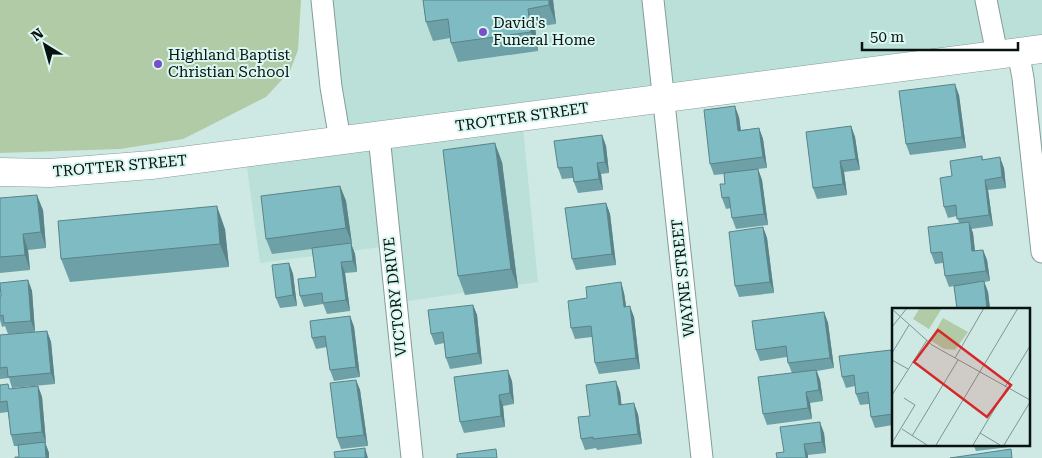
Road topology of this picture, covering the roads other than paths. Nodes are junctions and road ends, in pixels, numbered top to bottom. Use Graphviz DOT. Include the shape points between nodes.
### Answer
graph roads {
  1 [pos="322,0"];
  2 [pos="653,0"];
  3 [pos="986,0"];
  4 [pos="1019,52"];
  5 [pos="663,98"];
  6 [pos="379,136"];
  7 [pos="340,140"];
  8 [pos="0,172"];
  9 [pos="1042,252"];
  10 [pos="412,458"];
  11 [pos="702,458"];
  1 -- 7 [label="street"];
  2 -- 5 [label="street, WAYNE STREET"];
  3 -- 4 [label="street"];
  4 -- 5 [label="street, TROTTER STREET"];
  4 -- 9 [label="street"];
  5 -- 6 [label="street, TROTTER STREET"];
  5 -- 11 [label="street, WAYNE STREET"];
  6 -- 7 [label="street, TROTTER STREET"];
  6 -- 10 [label="street, VICTORY DRIVE"];
  7 -- 8 [label="street, TROTTER STREET" via="151,165 50,173"];
}
